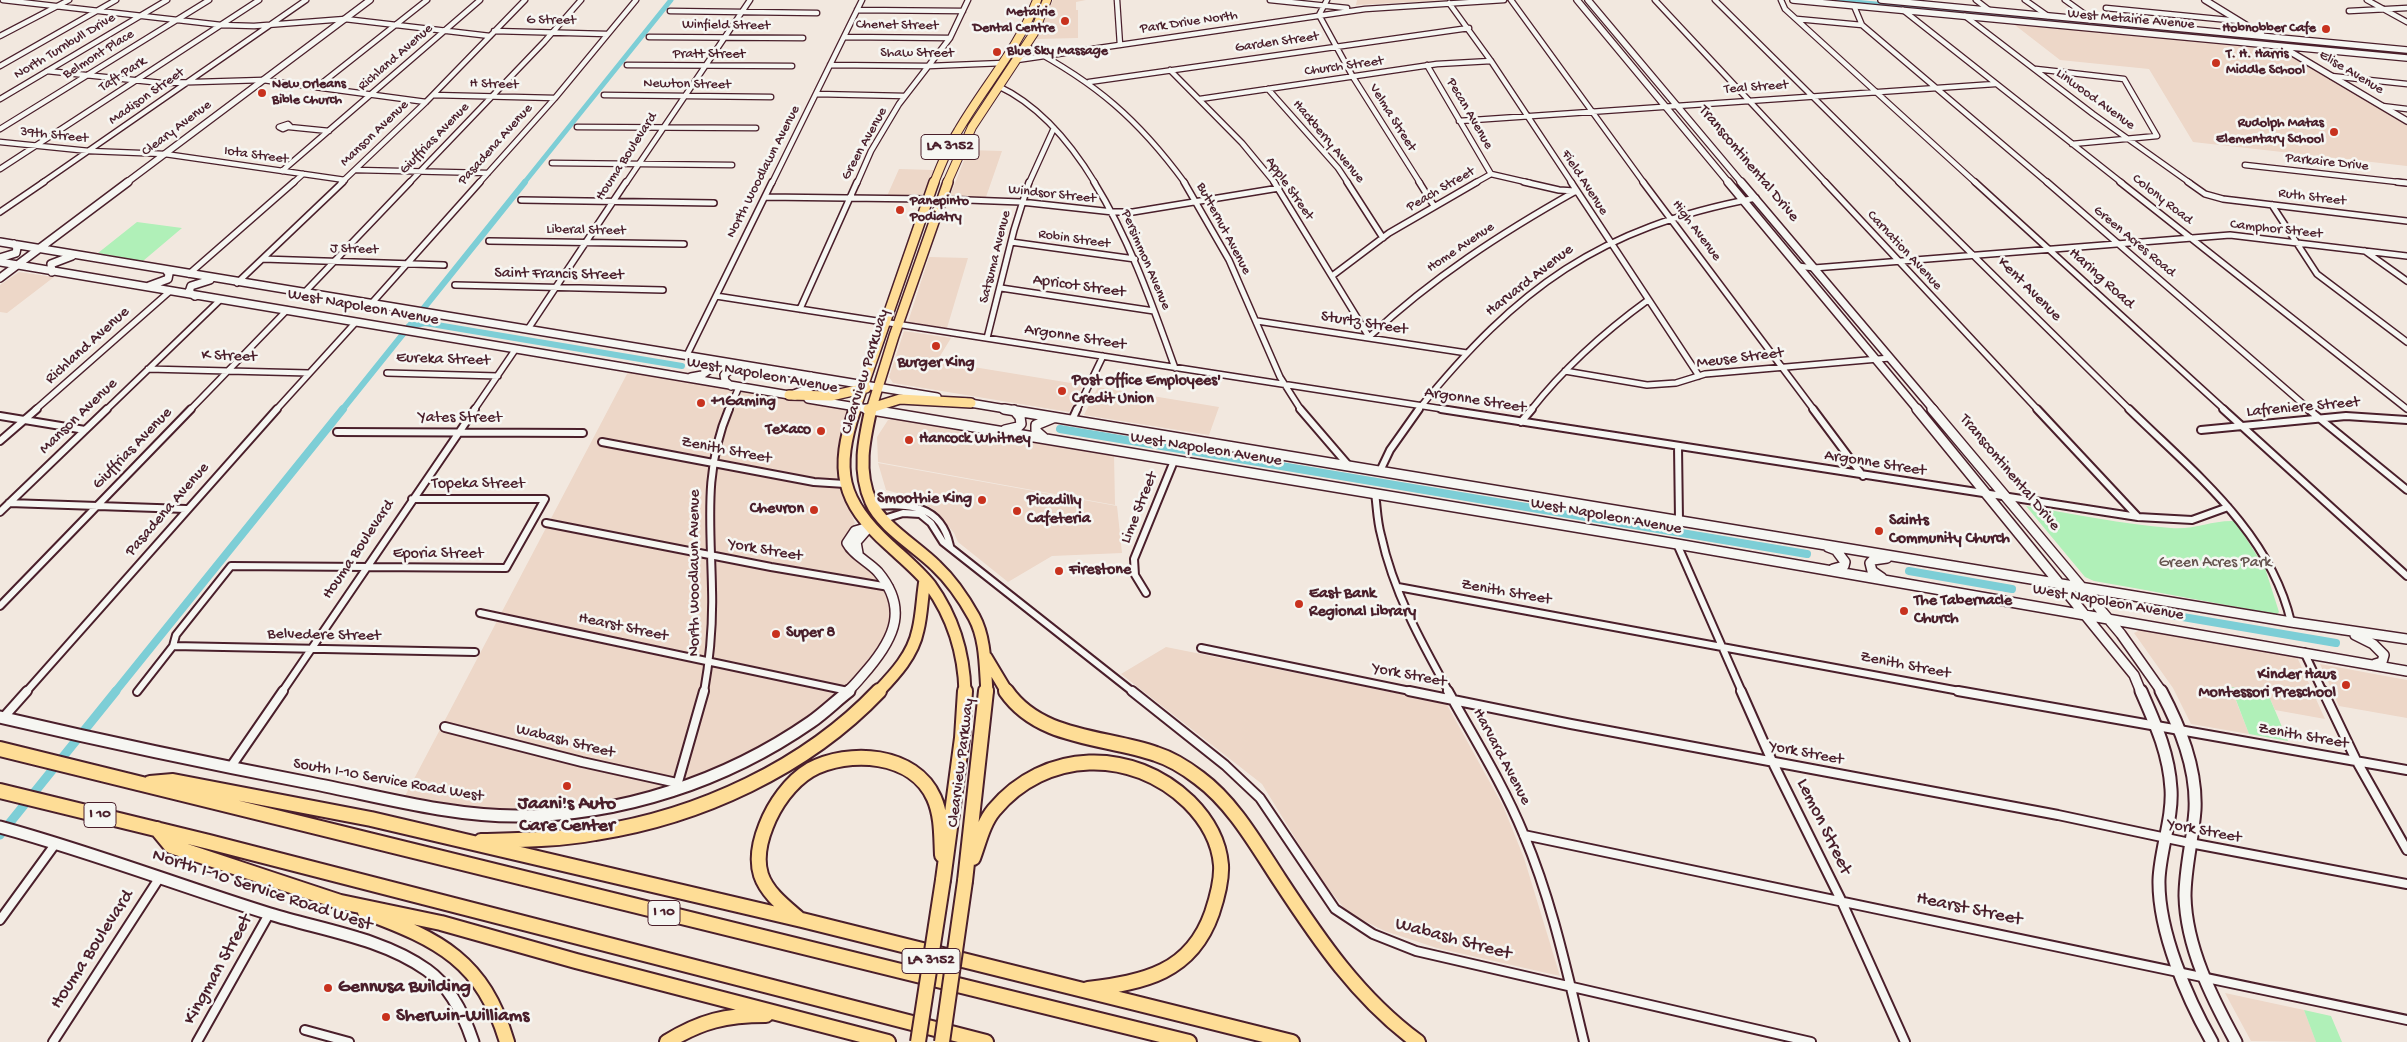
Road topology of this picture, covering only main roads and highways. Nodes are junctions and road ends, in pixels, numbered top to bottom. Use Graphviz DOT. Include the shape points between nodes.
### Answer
graph roads {
  1 [pos="1037,0"];
  2 [pos="1048,0"];
  3 [pos="1577,0"];
  4 [pos="1588,0"];
  5 [pos="1881,0"];
  6 [pos="2205,0"];
  7 [pos="1918,2"];
  8 [pos="2266,37"];
  9 [pos="2299,40"];
  10 [pos="1016,44"];
  11 [pos="2280,46"];
  12 [pos="2407,50"];
  13 [pos="2407,58"];
  14 [pos="1017,60"];
  15 [pos="1003,63"];
  16 [pos="999,84"];
  17 [pos="2407,121"];
  18 [pos="933,185"];
  19 [pos="928,199"];
  20 [pos="941,199"];
  21 [pos="936,213"];
  22 [pos="1771,216"];
  23 [pos="1758,217"];
  24 [pos="0,242"];
  25 [pos="14,244"];
  26 [pos="40,248"];
  27 [pos="80,256"];
  28 [pos="0,258"];
  29 [pos="0,262"];
  30 [pos="17,266"];
  31 [pos="166,270"];
  32 [pos="52,272"];
  33 [pos="217,278"];
  34 [pos="141,286"];
  35 [pos="195,296"];
  36 [pos="398,329"];
  37 [pos="410,331"];
  38 [pos="700,358"];
  39 [pos="756,367"];
  40 [pos="684,378"];
  41 [pos="871,385"];
  42 [pos="735,387"];
  43 [pos="789,395"];
  44 [pos="971,403"];
  45 [pos="856,408"];
  46 [pos="870,409"];
  47 [pos="1014,410"];
  48 [pos="1058,417"];
  49 [pos="852,420"];
  50 [pos="998,431"];
  51 [pos="1045,439"];
  52 [pos="851,499"];
  53 [pos="882,518"];
  54 [pos="869,527"];
  55 [pos="912,544"];
  56 [pos="1822,544"];
  57 [pos="1899,557"];
  58 [pos="1825,570"];
  59 [pos="925,580"];
  60 [pos="1888,580"];
  61 [pos="2061,584"];
  62 [pos="2083,587"];
  63 [pos="2086,614"];
  64 [pos="2109,618"];
  65 [pos="2342,630"];
  66 [pos="2407,639"];
  67 [pos="984,652"];
  68 [pos="2375,664"];
  69 [pos="2407,670"];
  70 [pos="61,731"];
  71 [pos="0,749"];
  72 [pos="140,784"];
  73 [pos="4,792"];
  74 [pos="0,827"];
  75 [pos="157,830"];
  76 [pos="468,842"];
  77 [pos="943,880"];
  78 [pos="965,881"];
  79 [pos="336,900"];
  80 [pos="802,920"];
  81 [pos="1081,990"];
  82 [pos="787,1015"];
  83 [pos="473,1042"];
  84 [pos="507,1042"];
  85 [pos="667,1042"];
  86 [pos="888,1042"];
  87 [pos="918,1042"];
  88 [pos="942,1042"];
  89 [pos="986,1042"];
  90 [pos="1188,1042"];
  91 [pos="1292,1042"];
  92 [pos="1418,1042"];
  93 [pos="2212,1042"];
  94 [pos="2236,1042"];
  1 -- 10 [label="highway, Clearview Parkway / LA 3152"];
  2 -- 14 [label="highway, Clearview Parkway / LA 3152"];
  3 -- 23 [label="main road, Transcontinental Drive"];
  4 -- 22 [label="main road, Transcontinental Drive"];
  5 -- 7 [label="main road, West Metairie Avenue"];
  6 -- 8 [label="main road, Elise Avenue"];
  7 -- 11 [label="main road, West Metairie Avenue" via="2246,35 2258,37 2263,42 2242,42"];
  8 -- 9 [label="main road, West Metairie Avenue"];
  8 -- 11 [label="main road, Elise Avenue"];
  9 -- 12 [label="main road, West Metairie Avenue"];
  9 -- 13 [label="main road, West Metairie Avenue" via="2286,42 2299,48"];
  10 -- 14 [label="highway" via="1017,51 1012,58"];
  10 -- 15 [label="highway, Clearview Parkway / LA 3152"];
  11 -- 17 [label="main road, Elise Avenue"];
  14 -- 16 [label="highway, Clearview Parkway / LA 3152"];
  15 -- 16 [label="highway" via="1008,64"];
  15 -- 18 [label="highway, Clearview Parkway / LA 3152" via="956,134"];
  16 -- 20 [label="highway, Clearview Parkway / LA 3152" via="964,143"];
  18 -- 19 [label="highway, Clearview Parkway / LA 3152"];
  18 -- 20 [label="highway" via="938,188 935,198"];
  19 -- 21 [label="highway" via="934,201 932,211"];
  19 -- 41 [label="highway, Clearview Parkway / LA 3152" via="885,321"];
  20 -- 21 [label="highway, Clearview Parkway / LA 3152"];
  21 -- 41 [label="highway, Clearview Parkway / LA 3152" via="898,323"];
  22 -- 23 [label="main road"];
  22 -- 62 [label="main road, Transcontinental Drive"];
  23 -- 61 [label="main road, Transcontinental Drive"];
  24 -- 25 [label="main road, West Napoleon Avenue"];
  25 -- 26 [label="main road, West Napoleon Avenue"];
  25 -- 28 [label="main road" via="16,252"];
  26 -- 27 [label="main road, West Napoleon Avenue"];
  26 -- 30 [label="main road, Cleary Avenue"];
  27 -- 31 [label="main road, West Napoleon Avenue"];
  27 -- 32 [label="main road" via="53,262"];
  29 -- 30 [label="main road, West Napoleon Avenue"];
  30 -- 32 [label="main road, West Napoleon Avenue"];
  31 -- 33 [label="main road, West Napoleon Avenue"];
  31 -- 34 [label="main road" via="169,277 164,282"];
  32 -- 34 [label="main road, West Napoleon Avenue"];
  33 -- 35 [label="main road" via="191,286 189,292"];
  33 -- 38 [label="main road, West Napoleon Avenue"];
  34 -- 35 [label="main road, West Napoleon Avenue"];
  35 -- 36 [label="main road, West Napoleon Avenue"];
  37 -- 40 [label="main road, West Napoleon Avenue"];
  38 -- 39 [label="main road, West Napoleon Avenue"];
  38 -- 40 [label="main road" via="708,364 709,370 702,375"];
  39 -- 41 [label="main road, West Napoleon Avenue"];
  39 -- 42 [label="main road" via="727,372 724,379"];
  40 -- 42 [label="main road, West Napoleon Avenue"];
  41 -- 43 [label="highway" via="831,396"];
  41 -- 44 [label="main road, West Napoleon Avenue"];
  41 -- 45 [label="highway, Clearview Parkway / LA 3152"];
  41 -- 46 [label="highway, Clearview Parkway / LA 3152"];
  42 -- 43 [label="main road, West Napoleon Avenue"];
  43 -- 45 [label="main road, West Napoleon Avenue"];
  44 -- 46 [label="highway" via="911,399 887,402"];
  44 -- 47 [label="main road, West Napoleon Avenue"];
  45 -- 46 [label="main road, West Napoleon Avenue"];
  45 -- 49 [label="highway, Clearview Parkway / LA 3152"];
  46 -- 49 [label="highway"];
  46 -- 50 [label="main road, West Napoleon Avenue"];
  46 -- 53 [label="highway, Clearview Parkway / LA 3152" via="861,458 864,478"];
  47 -- 48 [label="main road, West Napoleon Avenue"];
  47 -- 50 [label="main road" via="1021,424"];
  48 -- 51 [label="main road" via="1036,425 1038,434"];
  48 -- 56 [label="main road, West Napoleon Avenue"];
  49 -- 52 [label="highway, Clearview Parkway / LA 3152" via="844,456 845,484"];
  50 -- 51 [label="main road, West Napoleon Avenue"];
  51 -- 58 [label="main road, West Napoleon Avenue"];
  52 -- 53 [label="highway"];
  52 -- 54 [label="highway, Clearview Parkway / LA 3152"];
  53 -- 55 [label="highway, Clearview Parkway / LA 3152"];
  54 -- 55 [label="highway" via="889,531"];
  54 -- 59 [label="highway, Clearview Parkway / LA 3152"];
  54 -- 70 [label="main road, South I-10 Service Road West" via="856,542 858,553 882,576 896,603 896,617 889,641 871,668 810,722 768,749 738,765 625,803 517,816 450,809 230,768"];
  55 -- 67 [label="highway, Clearview Parkway / LA 3152" via="955,587 975,619"];
  56 -- 57 [label="main road, West Napoleon Avenue"];
  56 -- 58 [label="main road" via="1836,550 1846,562 1844,566"];
  57 -- 60 [label="main road" via="1879,558 1870,563 1872,571"];
  57 -- 61 [label="main road, West Napoleon Avenue"];
  58 -- 60 [label="main road, West Napoleon Avenue"];
  59 -- 76 [label="highway" via="921,619 914,645 906,658 877,693 846,722 772,773 736,792 640,824 558,838"];
  59 -- 77 [label="highway, Clearview Parkway / LA 3152" via="949,618 959,644 965,675 964,731"];
  60 -- 63 [label="main road, West Napoleon Avenue"];
  61 -- 62 [label="main road, West Napoleon Avenue"];
  61 -- 63 [label="main road, Transcontinental Drive"];
  62 -- 64 [label="main road, Transcontinental Drive"];
  62 -- 65 [label="main road, West Napoleon Avenue"];
  63 -- 64 [label="main road, West Napoleon Avenue"];
  63 -- 93 [label="main road, Transcontinental Drive" via="2134,675 2164,741 2171,790 2159,880 2162,911 2178,971"];
  64 -- 68 [label="main road, West Napoleon Avenue"];
  64 -- 94 [label="main road, Transcontinental Drive" via="2143,659 2166,696 2180,729 2194,779 2195,801 2185,896 2188,920 2204,976"];
  65 -- 66 [label="main road, West Napoleon Avenue"];
  65 -- 68 [label="main road" via="2381,650 2384,659"];
  67 -- 78 [label="highway, Clearview Parkway / LA 3152" via="988,685"];
  67 -- 92 [label="highway" via="1012,698 1037,718 1074,734 1152,752 1172,760 1219,795 1247,830 1345,975 1381,1012"];
  68 -- 69 [label="main road, West Napoleon Avenue"];
  71 -- 72 [label="highway, I 10"];
  72 -- 76 [label="highway" via="173,781 371,819"];
  72 -- 90 [label="highway, I 10"];
  73 -- 75 [label="highway, I 10"];
  74 -- 83 [label="main road, North I-10 Service Road West" via="56,842 269,914 397,953 428,971 455,999"];
  75 -- 79 [label="highway" via="171,846"];
  75 -- 89 [label="highway, I 10"];
  76 -- 80 [label="highway"];
  77 -- 80 [label="highway" via="940,826 932,793 915,774 889,761 853,758 822,765 795,782 777,803 761,839 759,854 763,878 783,905"];
  77 -- 87 [label="highway, Clearview Parkway / LA 3152, bridge"];
  78 -- 81 [label="highway" via="981,835 994,810 1017,788 1046,772 1078,762 1120,763 1151,774 1176,789 1204,820 1217,847 1221,866 1211,918 1190,951 1168,969 1133,983"];
  78 -- 88 [label="highway, Clearview Parkway / LA 3152, bridge"];
  79 -- 82 [label="highway" via="441,922 576,961"];
  79 -- 84 [label="highway" via="401,926 457,957 477,978 494,1004"];
  80 -- 81 [label="highway"];
  81 -- 91 [label="highway"];
  82 -- 85 [label="highway" via="732,1014 689,1028"];
  82 -- 86 [label="highway"];
}
